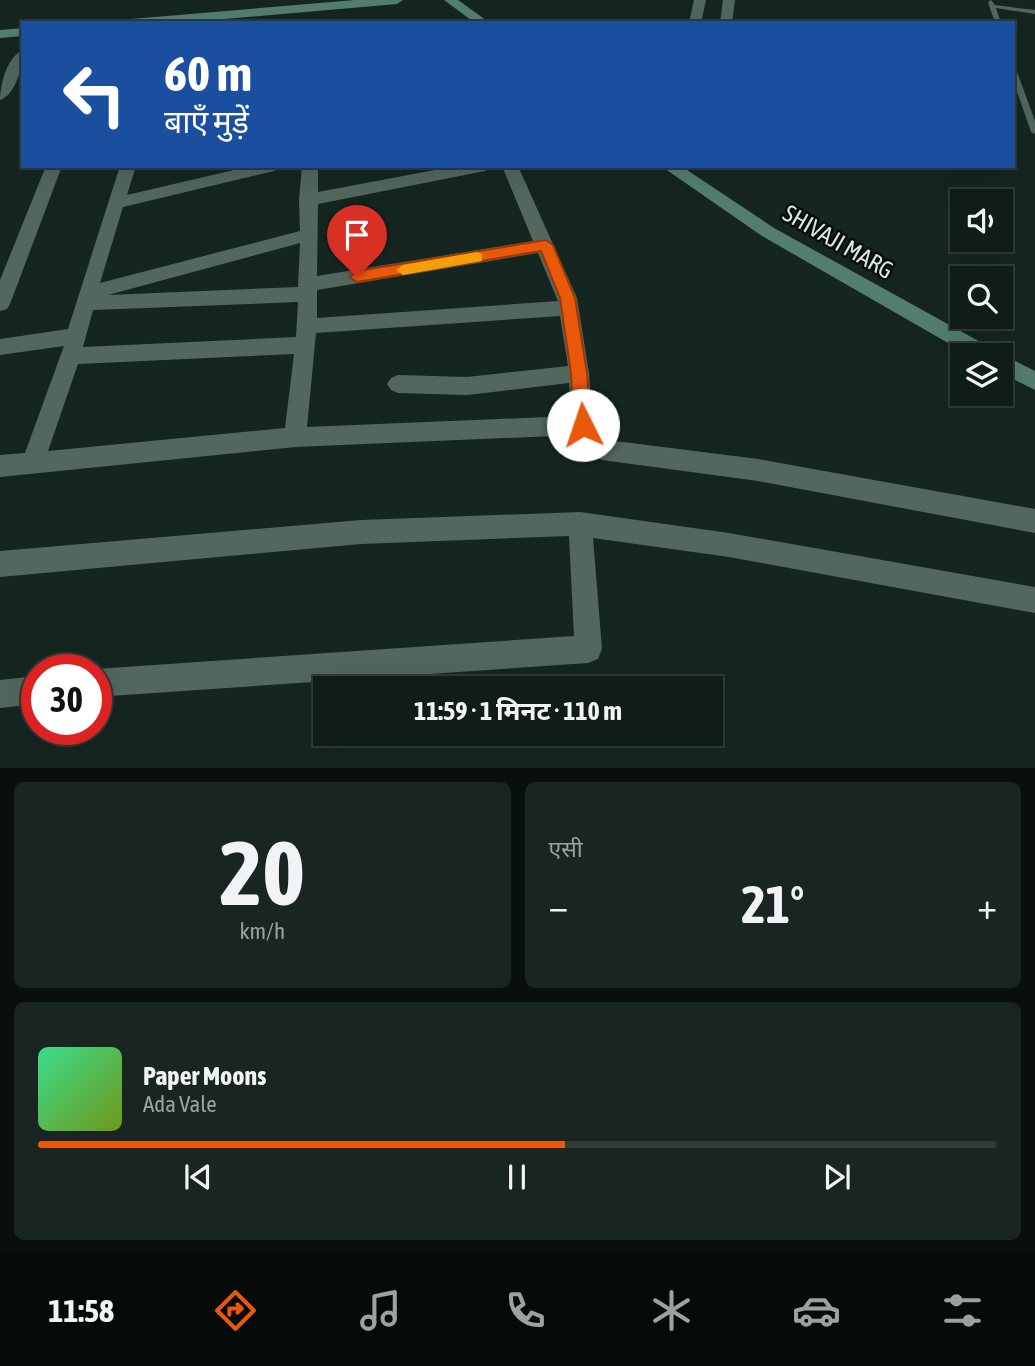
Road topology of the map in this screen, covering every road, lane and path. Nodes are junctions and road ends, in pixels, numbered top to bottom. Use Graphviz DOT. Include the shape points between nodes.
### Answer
graph roads {
  1 [pos="397,0"];
  2 [pos="450,0"];
  3 [pos="700,0"];
  4 [pos="729,0"];
  5 [pos="991,3"];
  6 [pos="1035,12"];
  7 [pos="176,21"];
  8 [pos="481,21"];
  9 [pos="695,21"];
  10 [pos="726,21"];
  11 [pos="997,21"];
  12 [pos="21,32"];
  13 [pos="0,34"];
  14 [pos="21,58"];
  15 [pos="1015,75"];
  16 [pos="1020,91"];
  17 [pos="1035,93"];
  18 [pos="0,96"];
  19 [pos="1035,132"];
  20 [pos="53,168"];
  21 [pos="127,168"];
  22 [pos="265,168"];
  23 [pos="310,168"];
  24 [pos="475,168"];
  25 [pos="511,168"];
  26 [pos="673,168"];
  27 [pos="307,200"];
  28 [pos="116,203"];
  29 [pos="307,234"];
  30 [pos="546,245"];
  31 [pos="309,289"];
  32 [pos="87,298"];
  33 [pos="0,304"];
  34 [pos="569,308"];
  35 [pos="306,336"];
  36 [pos="965,343"];
  37 [pos="74,346"];
  38 [pos="0,347"];
  39 [pos="1013,369"];
  40 [pos="579,373"];
  41 [pos="1035,381"];
  42 [pos="398,384"];
  43 [pos="583,425"];
  44 [pos="295,437"];
  45 [pos="33,462"];
  46 [pos="0,466"];
  47 [pos="1035,521"];
  48 [pos="580,524"];
  49 [pos="0,564"];
  50 [pos="1033,606"];
  51 [pos="112,682"];
  52 [pos="21,692"];
  53 [pos="0,694"];
  1 -- 7 [label="main road"];
  2 -- 8 [label="main road"];
  3 -- 9 [label="street"];
  4 -- 10 [label="street"];
  5 -- 6 [label="lane"];
  5 -- 11 [label="lane"];
  12 -- 13 [label="main road"];
  14 -- 18 [label="street"];
  15 -- 16 [label="lane"];
  16 -- 17 [label="lane"];
  16 -- 19 [label="lane"];
  20 -- 33 [label="street"];
  21 -- 28 [label="street"];
  22 -- 28 [label="street"];
  23 -- 27 [label="street"];
  24 -- 27 [label="street"];
  25 -- 30 [label="street"];
  26 -- 36 [label="main road, SHIVAJI MARG" via="768,232"];
  27 -- 29 [label="street"];
  28 -- 32 [label="street"];
  29 -- 31 [label="street"];
  29 -- 32 [label="street"];
  30 -- 31 [label="street"];
  30 -- 34 [label="street"];
  31 -- 32 [label="street"];
  31 -- 35 [label="street"];
  32 -- 37 [label="street"];
  34 -- 35 [label="street"];
  34 -- 40 [label="street"];
  35 -- 37 [label="street"];
  35 -- 44 [label="street"];
  37 -- 38 [label="street"];
  37 -- 45 [label="street"];
  39 -- 41 [label="main road"];
  40 -- 42 [label="street" via="467,386"];
  40 -- 43 [label="street"];
  43 -- 44 [label="street"];
  43 -- 47 [label="street" via="602,450 758,470"];
  44 -- 45 [label="street"];
  45 -- 46 [label="street"];
  48 -- 49 [label="street" via="361,532"];
  48 -- 50 [label="street" via="729,545"];
  48 -- 51 [label="street" via="588,649"];
  52 -- 53 [label="street"];
}
